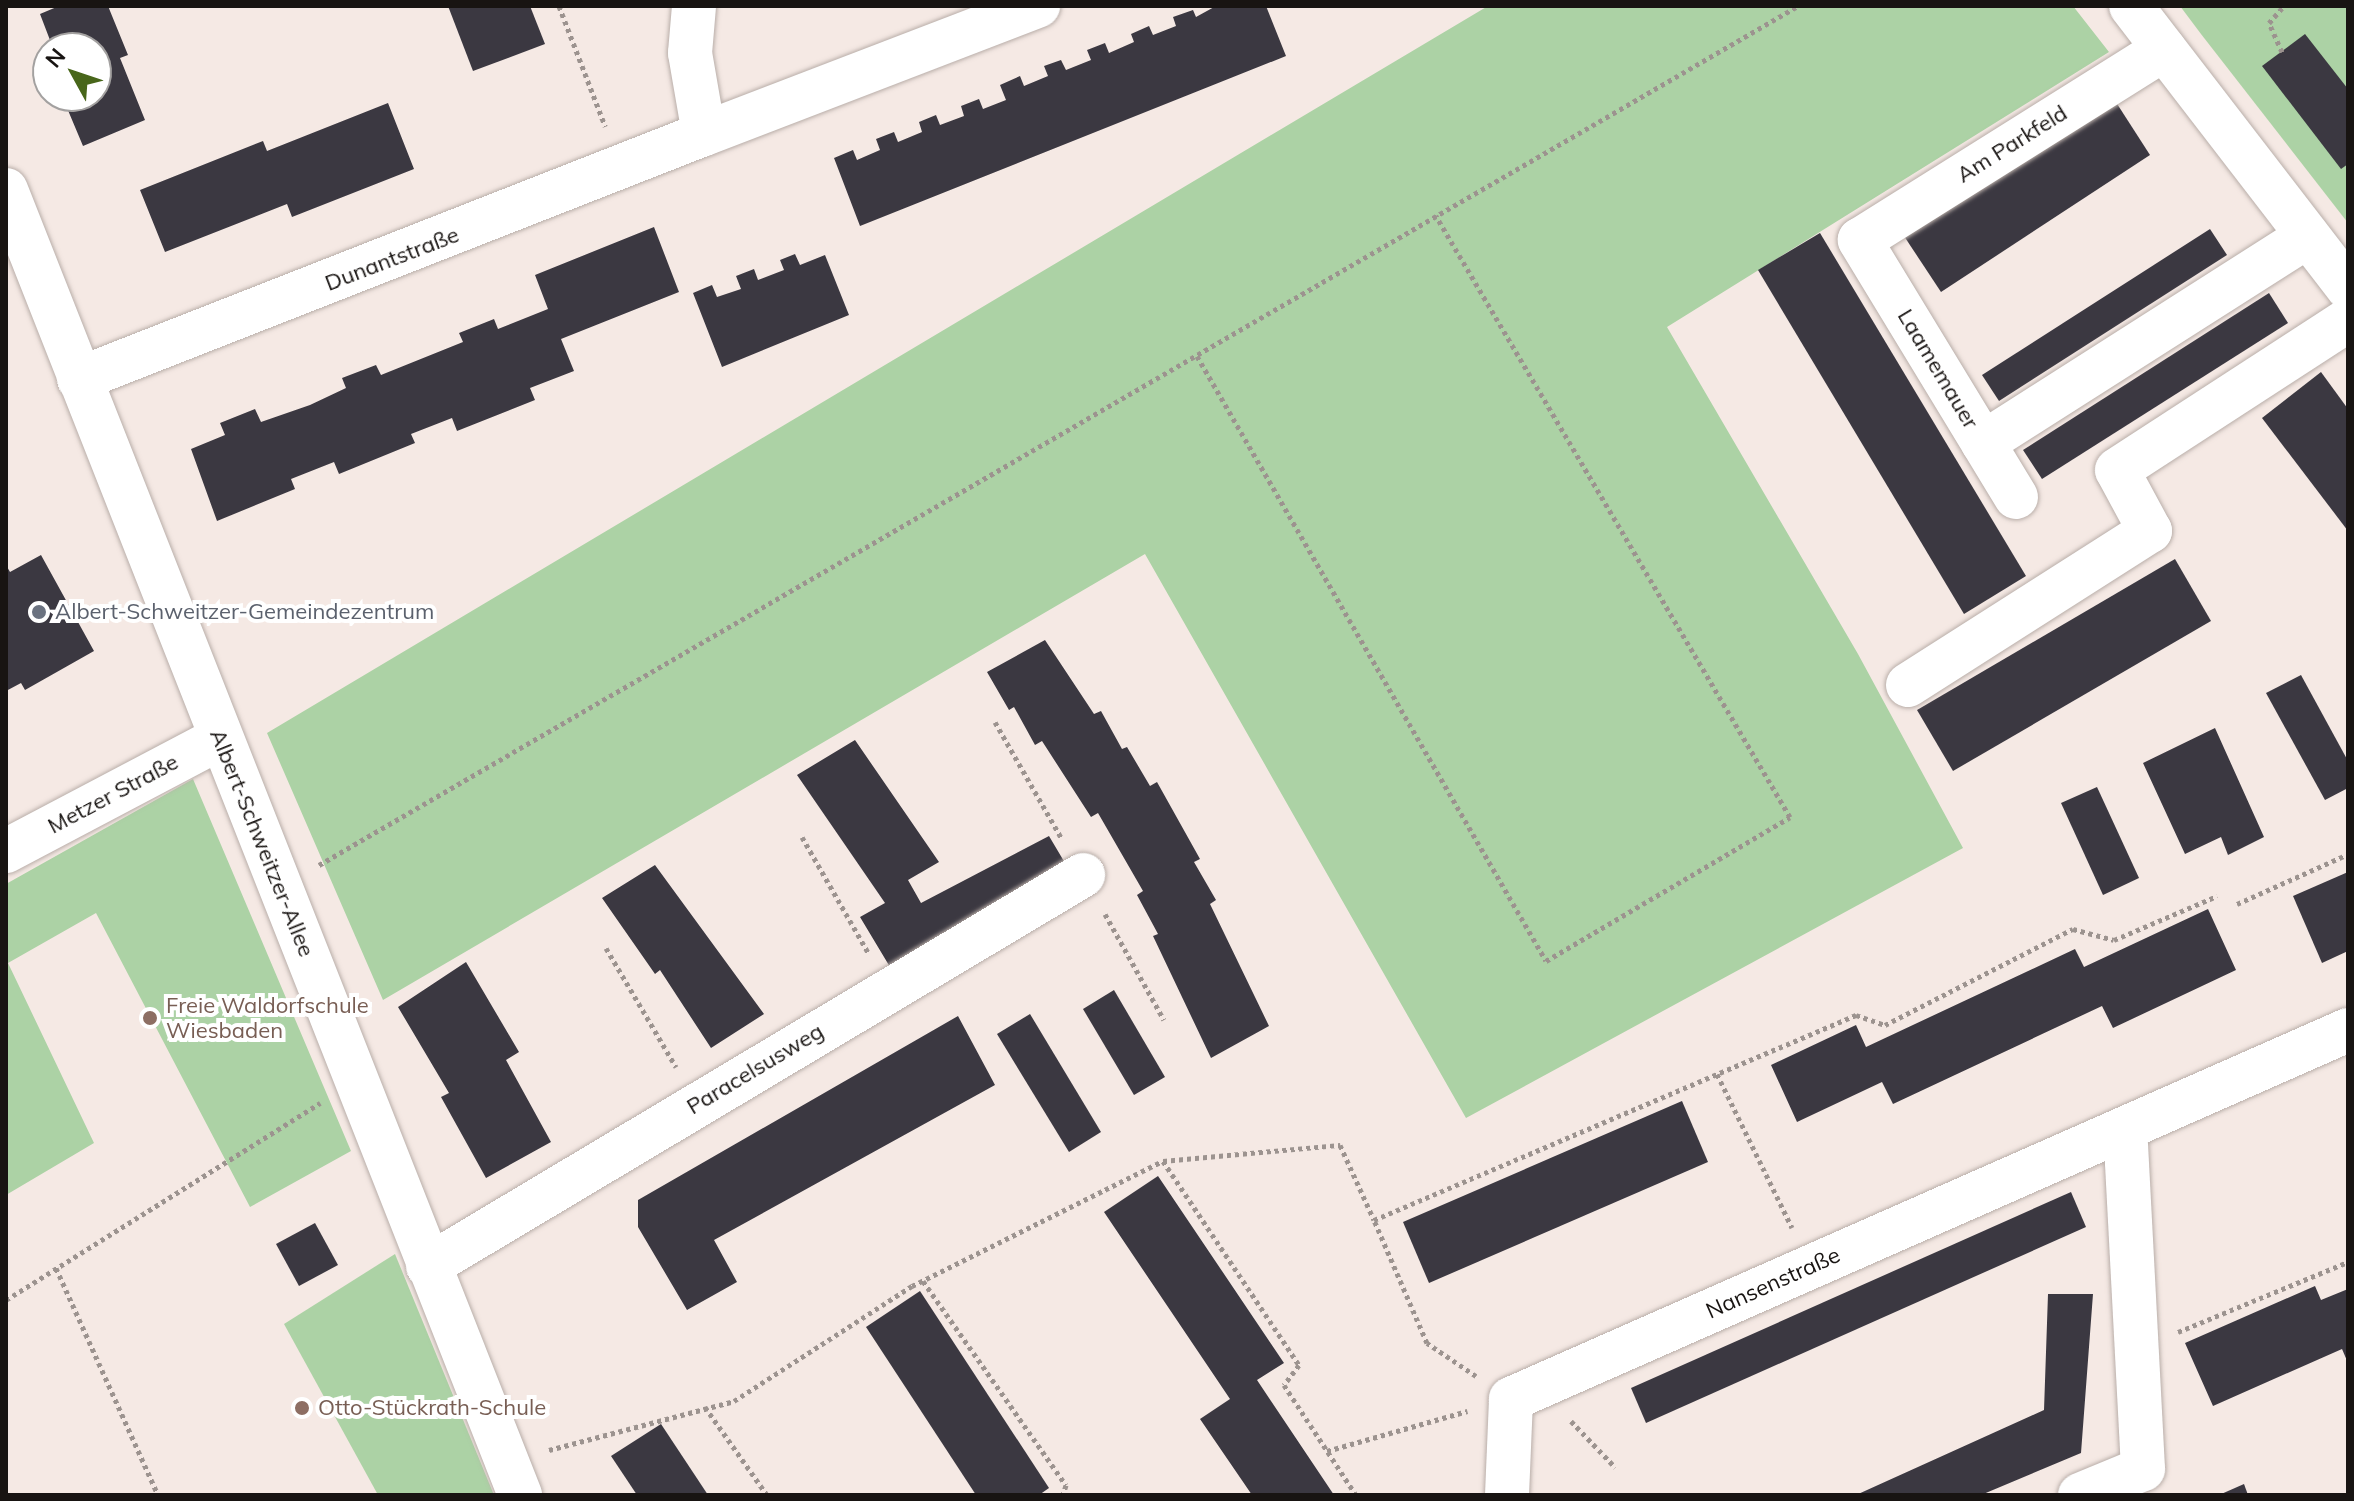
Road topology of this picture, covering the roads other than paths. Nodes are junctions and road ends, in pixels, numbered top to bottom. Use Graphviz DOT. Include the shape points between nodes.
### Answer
graph roads {
  1 [pos="694,6"];
  2 [pos="1038,6"];
  3 [pos="2131,6"];
  4 [pos="2164,49"];
  5 [pos="704,134"];
  6 [pos="6,190"];
  7 [pos="2308,236"];
  8 [pos="1860,240"];
  9 [pos="2348,288"];
  10 [pos="2348,320"];
  11 [pos="79,379"];
  12 [pos="1983,443"];
  13 [pos="2016,497"];
  14 [pos="1908,685"];
  15 [pos="220,738"];
  16 [pos="6,851"];
  17 [pos="1083,875"];
  18 [pos="2348,1030"];
  19 [pos="2125,1129"];
  20 [pos="428,1266"];
  21 [pos="512,1478"];
  22 [pos="1507,1495"];
  23 [pos="2080,1495"];
  1 -- 5 [label="street" via="690,53"];
  2 -- 5 [label="street, Dunantstraße"];
  3 -- 4 [label="street"];
  4 -- 7 [label="street"];
  4 -- 8 [label="street, Am Parkfeld"];
  5 -- 11 [label="street, Dunantstraße"];
  6 -- 11 [label="street, Albert-Schweitzer-Allee"];
  7 -- 9 [label="street"];
  7 -- 12 [label="street"];
  8 -- 12 [label="street, Laamemauer"];
  10 -- 14 [label="street" via="2117,470 2150,531"];
  11 -- 15 [label="street, Albert-Schweitzer-Allee"];
  12 -- 13 [label="street, Laamemauer"];
  15 -- 16 [label="street, Metzer Straße"];
  15 -- 20 [label="street, Albert-Schweitzer-Allee"];
  17 -- 20 [label="street, Paracelsusweg"];
  18 -- 19 [label="street, Nansenstraße"];
  19 -- 22 [label="street, Nansenstraße" via="1511,1399"];
  19 -- 23 [label="street" via="2143,1469"];
  20 -- 21 [label="street, Albert-Schweitzer-Allee"];
}
